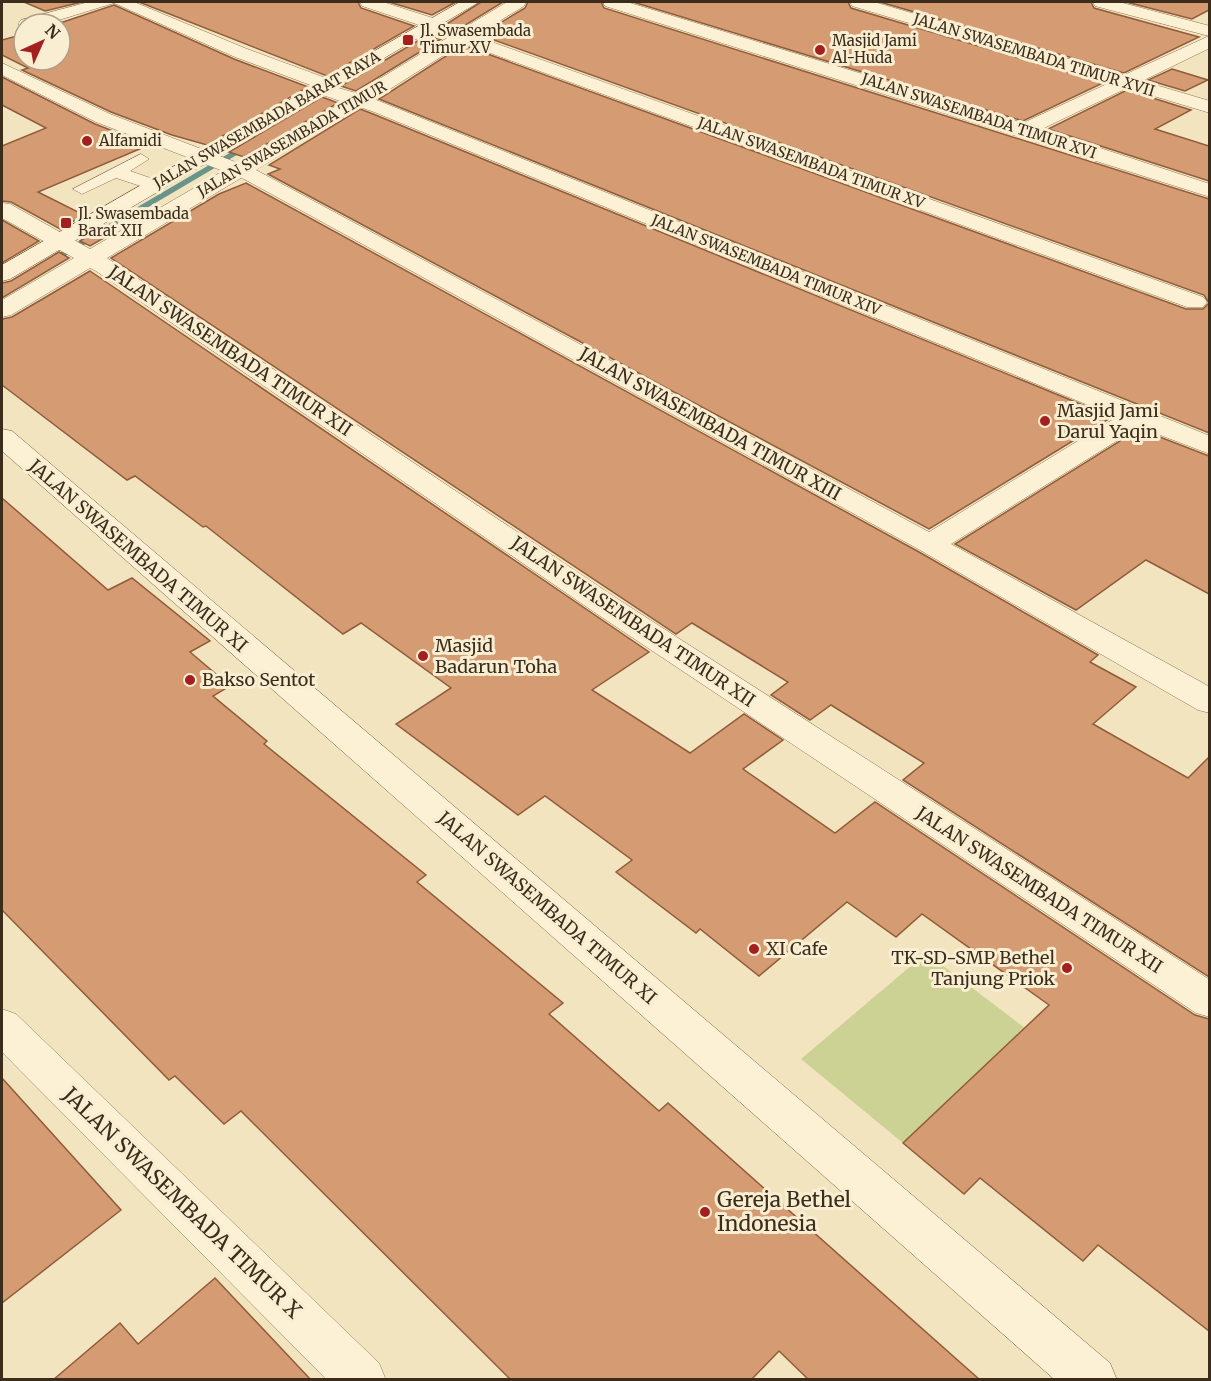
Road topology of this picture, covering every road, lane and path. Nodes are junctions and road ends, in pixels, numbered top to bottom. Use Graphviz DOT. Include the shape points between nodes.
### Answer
graph roads {
  1 [pos="106,2"];
  2 [pos="120,2"];
  3 [pos="368,2"];
  4 [pos="471,2"];
  5 [pos="518,2"];
  6 [pos="611,2"];
  7 [pos="858,2"];
  8 [pos="1101,2"];
  9 [pos="71,12"];
  10 [pos="429,27"];
  11 [pos="1209,31"];
  12 [pos="460,37"];
  13 [pos="1209,41"];
  14 [pos="2,68"];
  15 [pos="1124,82"];
  16 [pos="325,87"];
  17 [pos="355,99"];
  18 [pos="1209,107"];
  19 [pos="1025,130"];
  20 [pos="209,157"];
  21 [pos="141,159"];
  22 [pos="237,168"];
  23 [pos="115,172"];
  24 [pos="153,185"];
  25 [pos="82,189"];
  26 [pos="1209,191"];
  27 [pos="2,209"];
  28 [pos="74,249"];
  29 [pos="2,274"];
  30 [pos="1195,302"];
  31 [pos="2,310"];
  32 [pos="1136,417"];
  33 [pos="2,438"];
  34 [pos="1209,446"];
  35 [pos="930,544"];
  36 [pos="1209,702"];
  37 [pos="1209,1001"];
  38 [pos="2,1026"];
  39 [pos="362,1380"];
  40 [pos="1093,1380"];
  1 -- 9 [label="street"];
  2 -- 16 [label="street, JALAN SWASEMBADA TIMUR XIV"];
  3 -- 10 [label="street, JALAN SWASEMBADA TIMUR XV"];
  4 -- 10 [label="street, JALAN SWASEMBADA BARAT RAYA"];
  5 -- 12 [label="street, JALAN SWASEMBADA TIMUR"];
  6 -- 19 [label="street, JALAN SWASEMBADA TIMUR XVI"];
  7 -- 15 [label="street, JALAN SWASEMBADA TIMUR XVII"];
  8 -- 11 [label="street"];
  10 -- 12 [label="street, JALAN SWASEMBADA TIMUR XV"];
  10 -- 16 [label="street, JALAN SWASEMBADA BARAT RAYA"];
  12 -- 17 [label="street, JALAN SWASEMBADA TIMUR"];
  12 -- 30 [label="street, JALAN SWASEMBADA TIMUR XV"];
  13 -- 15 [label="street"];
  14 -- 20 [label="street, JALAN SWASEMBADA TIMUR XIII" via="103,118"];
  15 -- 18 [label="street, JALAN SWASEMBADA TIMUR XVII"];
  15 -- 19 [label="street"];
  16 -- 17 [label="street, JALAN SWASEMBADA TIMUR XIV"];
  16 -- 20 [label="street, JALAN SWASEMBADA BARAT RAYA"];
  17 -- 22 [label="street, JALAN SWASEMBADA TIMUR"];
  17 -- 32 [label="street, JALAN SWASEMBADA TIMUR XIV"];
  19 -- 26 [label="street, JALAN SWASEMBADA TIMUR XVI"];
  20 -- 22 [label="street, JALAN SWASEMBADA TIMUR XIII"];
  20 -- 24 [label="street, JALAN SWASEMBADA BARAT RAYA"];
  21 -- 23 [label="lane"];
  22 -- 28 [label="street, JALAN SWASEMBADA TIMUR"];
  22 -- 35 [label="street, JALAN SWASEMBADA TIMUR XIII"];
  23 -- 24 [label="lane"];
  23 -- 25 [label="lane"];
  24 -- 28 [label="street, JALAN SWASEMBADA BARAT RAYA"];
  27 -- 28 [label="street, JALAN SWASEMBADA TIMUR XII"];
  28 -- 29 [label="street, JALAN SWASEMBADA BARAT RAYA"];
  28 -- 31 [label="street, JALAN SWASEMBADA TIMUR"];
  28 -- 37 [label="street, JALAN SWASEMBADA TIMUR XII" via="605,606"];
  32 -- 34 [label="street, JALAN SWASEMBADA TIMUR XIV"];
  32 -- 35 [label="street"];
  33 -- 40 [label="street, JALAN SWASEMBADA TIMUR XI"];
  35 -- 36 [label="street, JALAN SWASEMBADA TIMUR XIII"];
  38 -- 39 [label="street, JALAN SWASEMBADA TIMUR X"];
}
